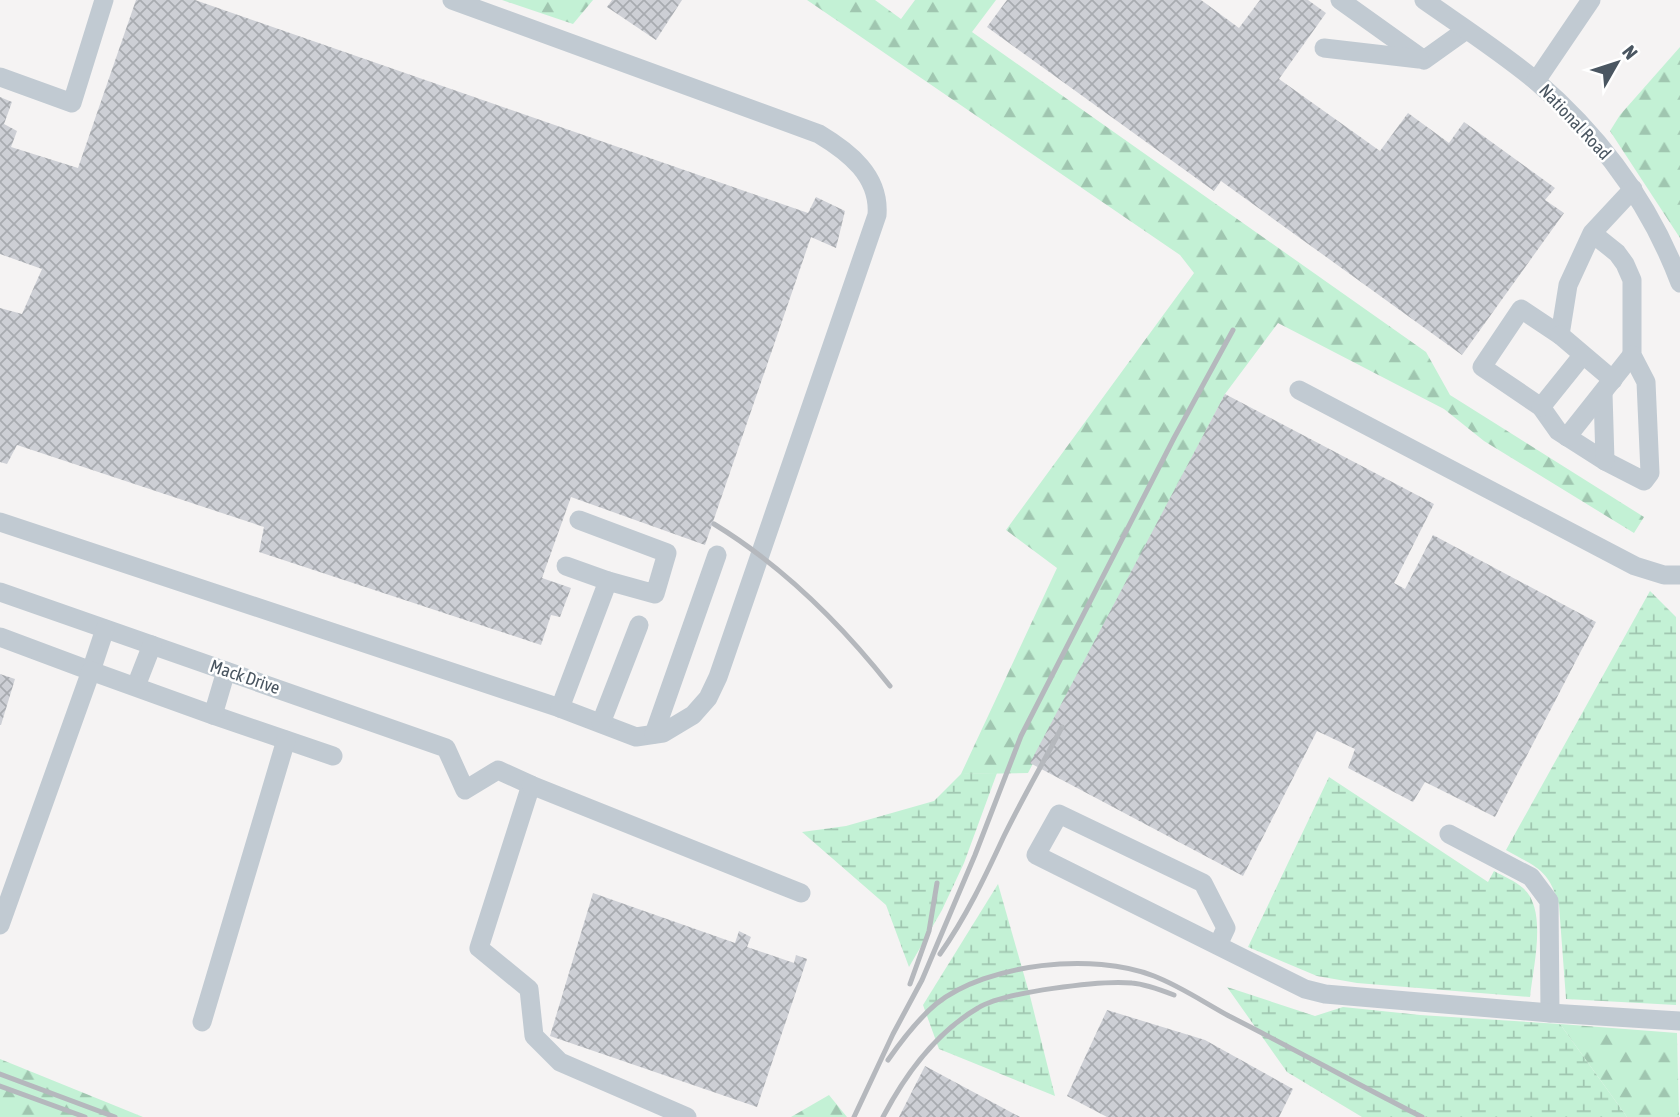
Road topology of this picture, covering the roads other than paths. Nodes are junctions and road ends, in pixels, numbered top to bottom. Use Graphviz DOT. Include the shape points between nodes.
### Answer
graph roads {
  1 [pos="104,0"];
  2 [pos="452,0"];
  3 [pos="1340,0"];
  4 [pos="1424,0"];
  5 [pos="1591,0"];
  6 [pos="1466,30"];
  7 [pos="1324,48"];
  8 [pos="1424,60"];
  9 [pos="0,77"];
  10 [pos="1536,81"];
  11 [pos="1633,189"];
  12 [pos="1592,233"];
  13 [pos="1680,284"];
  14 [pos="1560,335"];
  15 [pos="1632,355"];
  16 [pos="1583,356"];
  17 [pos="1608,386"];
  18 [pos="1299,390"];
  19 [pos="1541,407"];
  20 [pos="1567,437"];
  21 [pos="1605,461"];
  22 [pos="579,520"];
  23 [pos="0,522"];
  24 [pos="717,555"];
  25 [pos="566,566"];
  26 [pos="1680,575"];
  27 [pos="608,581"];
  28 [pos="0,592"];
  29 [pos="639,625"];
  30 [pos="105,629"];
  31 [pos="0,637"];
  32 [pos="152,645"];
  33 [pos="91,671"];
  34 [pos="226,671"];
  35 [pos="136,686"];
  36 [pos="560,708"];
  37 [pos="213,715"];
  38 [pos="601,723"];
  39 [pos="654,734"];
  40 [pos="286,740"];
  41 [pos="333,756"];
  42 [pos="531,785"];
  43 [pos="1449,834"];
  44 [pos="801,893"];
  45 [pos="0,925"];
  46 [pos="1218,945"];
  47 [pos="1550,1013"];
  48 [pos="1680,1021"];
  49 [pos="202,1022"];
  50 [pos="687,1117"];
  1 -- 9 [label="street" via="72,103"];
  2 -- 39 [label="street" via="819,134 867,172 878,200 877,215 718,677 693,715"];
  3 -- 8 [label="street"];
  4 -- 6 [label="street, National Road"];
  5 -- 10 [label="street"];
  6 -- 8 [label="street"];
  6 -- 10 [label="street, National Road"];
  7 -- 8 [label="street"];
  10 -- 11 [label="street, National Road" via="1590,132"];
  11 -- 12 [label="street"];
  11 -- 13 [label="street, National Road" via="1665,244"];
  12 -- 14 [label="street" via="1568,285"];
  12 -- 15 [label="street" via="1617,253 1632,280"];
  14 -- 16 [label="street"];
  14 -- 19 [label="street" via="1521,309 1482,367"];
  15 -- 17 [label="street"];
  15 -- 21 [label="street" via="1646,382 1649,476 1640,481"];
  16 -- 17 [label="street"];
  16 -- 19 [label="street"];
  17 -- 20 [label="street"];
  17 -- 21 [label="street"];
  18 -- 26 [label="street" via="1635,566"];
  19 -- 20 [label="street"];
  20 -- 21 [label="street"];
  22 -- 27 [label="street" via="667,553 655,594"];
  23 -- 36 [label="street"];
  24 -- 39 [label="street"];
  25 -- 27 [label="street"];
  27 -- 36 [label="street"];
  28 -- 30 [label="street, Mack Drive"];
  29 -- 38 [label="street"];
  30 -- 32 [label="street, Mack Drive"];
  30 -- 33 [label="street"];
  31 -- 33 [label="street"];
  32 -- 34 [label="street, Mack Drive"];
  32 -- 35 [label="street"];
  33 -- 35 [label="street"];
  33 -- 45 [label="street"];
  34 -- 37 [label="street"];
  34 -- 42 [label="street, Mack Drive" via="446,748 465,790 498,770"];
  35 -- 37 [label="street"];
  36 -- 38 [label="street"];
  37 -- 40 [label="street"];
  38 -- 39 [label="street" via="636,737"];
  40 -- 41 [label="street"];
  40 -- 49 [label="street"];
  42 -- 44 [label="street"];
  42 -- 50 [label="street" via="479,947 529,989 534,1036 560,1062"];
  43 -- 47 [label="street" via="1531,877 1549,901"];
  46 -- 46 [label="street" via="1036,855 1059,814 1203,883 1226,929"];
  46 -- 47 [label="street" via="1293,984 1325,993"];
  47 -- 48 [label="street"];
}
